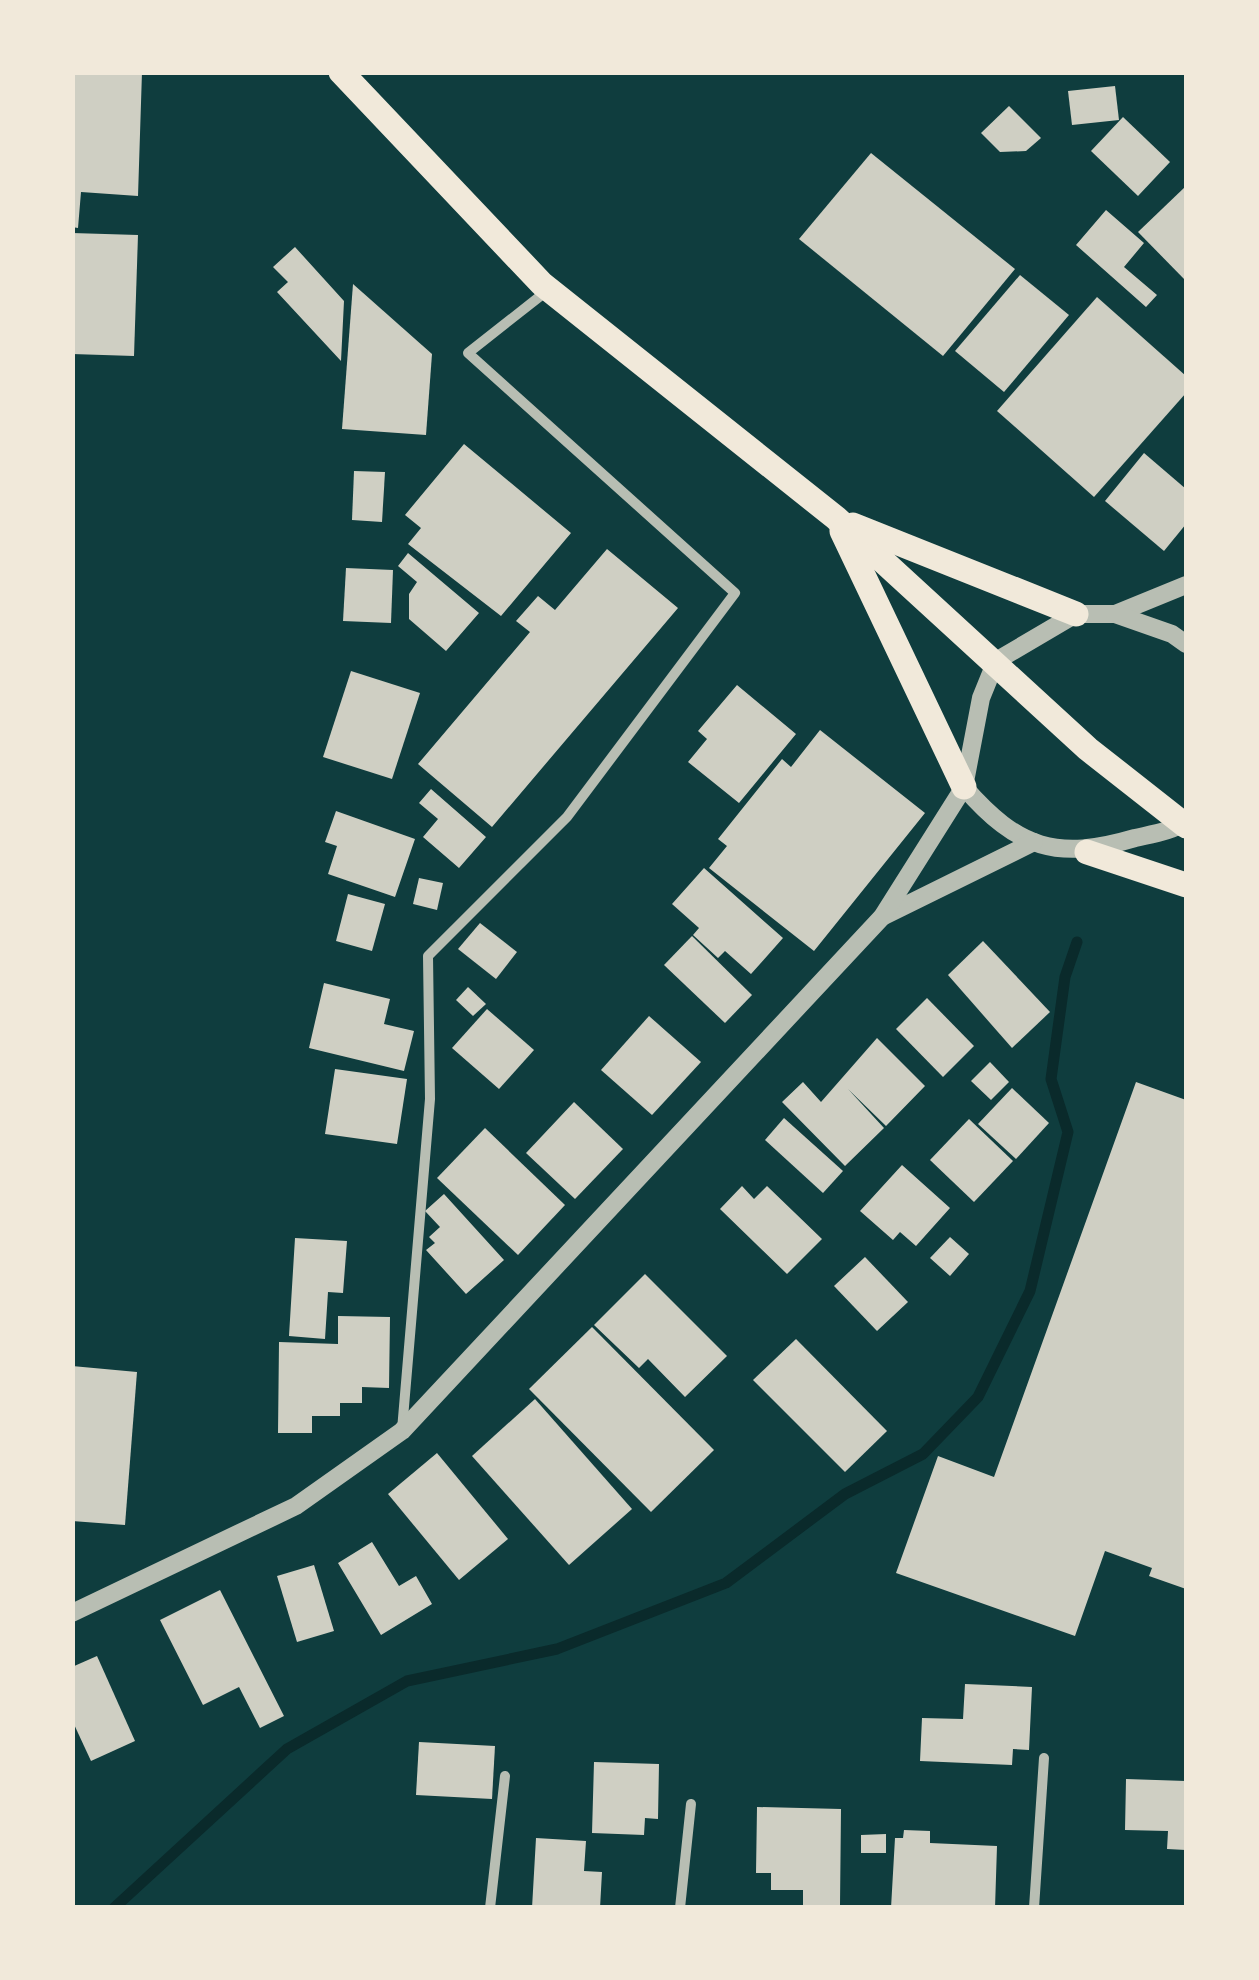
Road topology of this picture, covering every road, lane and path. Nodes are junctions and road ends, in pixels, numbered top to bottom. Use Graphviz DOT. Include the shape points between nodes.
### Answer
graph roads {
  1 [pos="341,72"];
  2 [pos="549,290"];
  3 [pos="836,518"];
  4 [pos="1186,585"];
  5 [pos="1076,614"];
  6 [pos="1115,614"];
  7 [pos="1186,644"];
  8 [pos="996,661"];
  9 [pos="964,787"];
  10 [pos="1186,824"];
  11 [pos="1034,842"];
  12 [pos="1087,852"];
  13 [pos="1186,885"];
  14 [pos="882,917"];
  15 [pos="402,1431"];
  16 [pos="72,1613"];
  17 [pos="1044,1758"];
  18 [pos="505,1776"];
  19 [pos="691,1804"];
  20 [pos="490,1908"];
  21 [pos="680,1908"];
  22 [pos="1034,1908"];
  1 -- 2 [label="main road"];
  2 -- 3 [label="main road"];
  2 -- 15 [label="street" via="468,352 735,594 566,817 428,956 430,1098"];
  3 -- 5 [label="main road"];
  3 -- 8 [label="main road"];
  3 -- 9 [label="main road"];
  4 -- 6 [label="street"];
  5 -- 6 [label="street"];
  5 -- 8 [label="street"];
  6 -- 7 [label="street"];
  8 -- 9 [label="street"];
  8 -- 10 [label="main road" via="1088,750"];
  9 -- 11 [label="street" via="995,822"];
  9 -- 14 [label="street"];
  10 -- 12 [label="street"];
  11 -- 12 [label="street"];
  11 -- 14 [label="street"];
  12 -- 13 [label="main road"];
  14 -- 15 [label="street"];
  15 -- 16 [label="street" via="296,1506"];
  17 -- 22 [label="street"];
  18 -- 20 [label="street"];
  19 -- 21 [label="street"];
}
